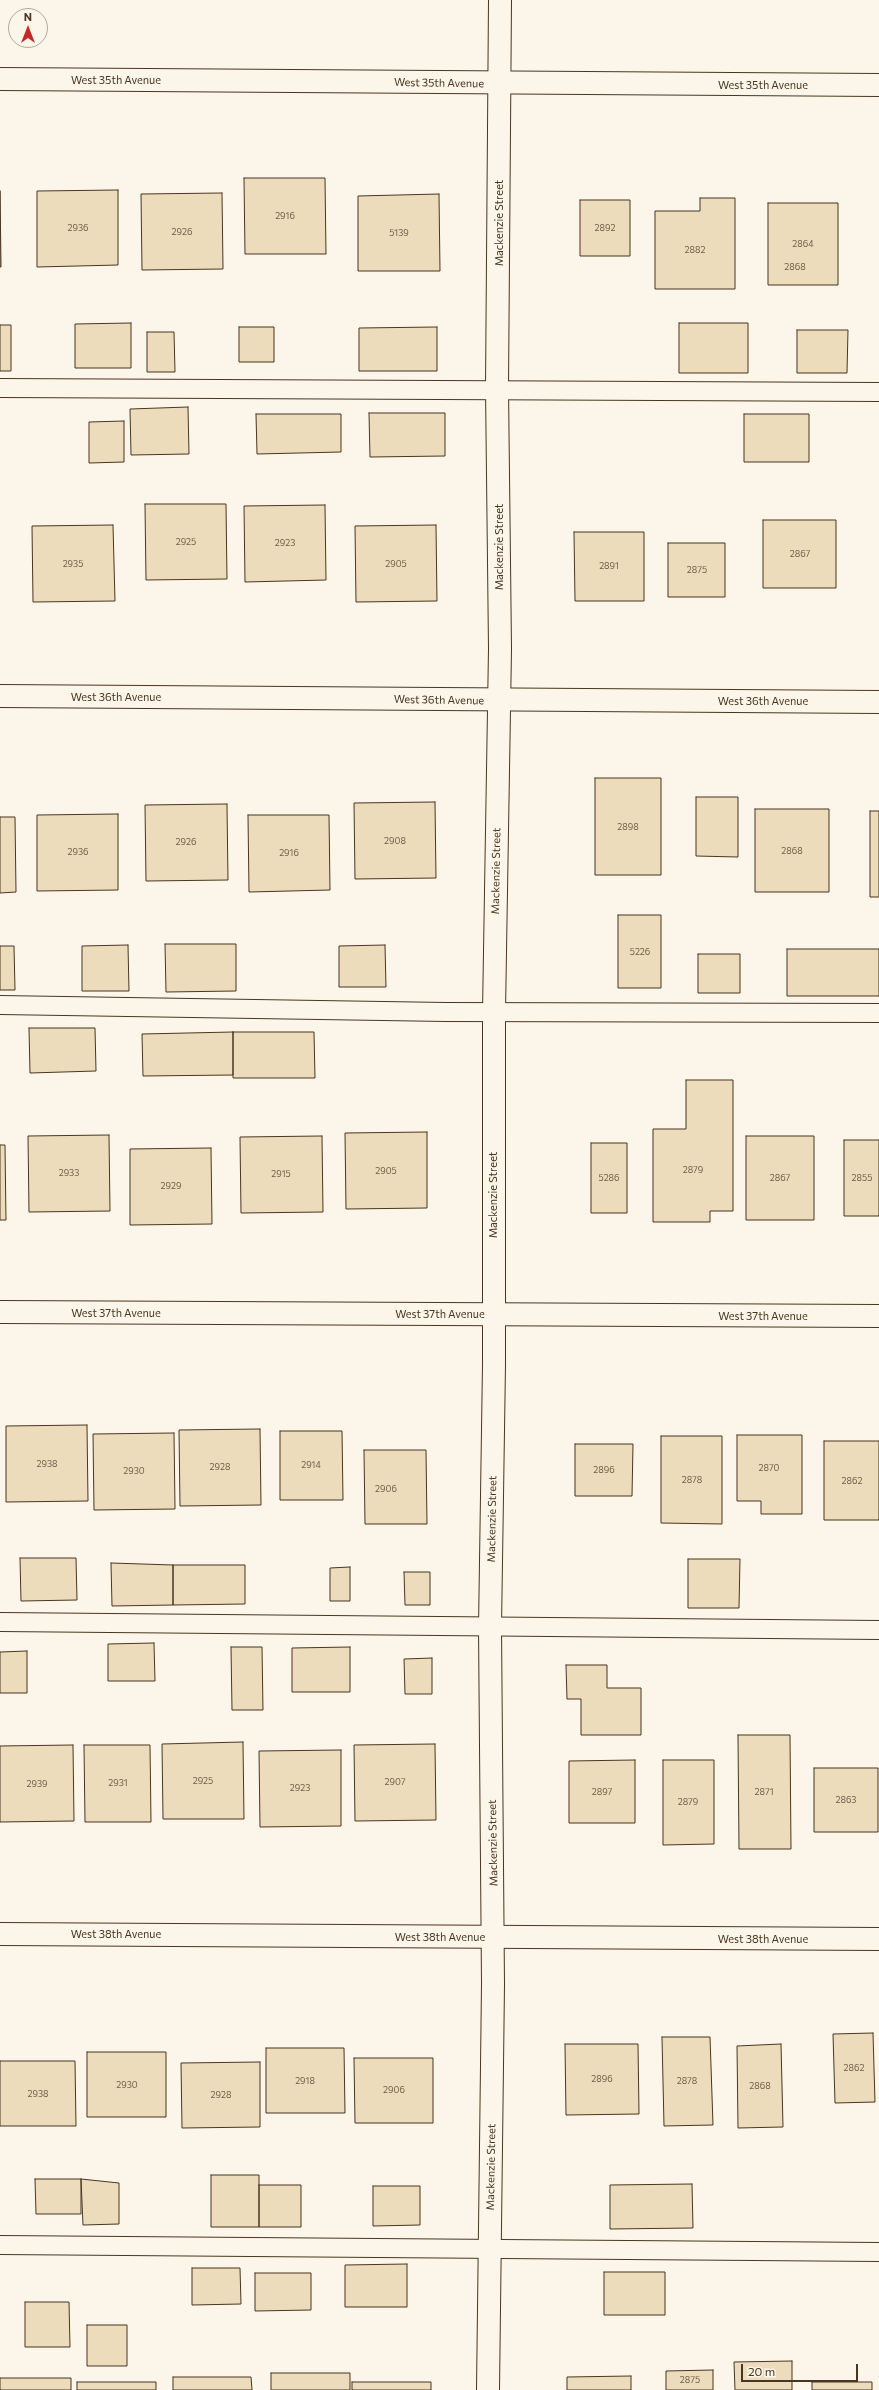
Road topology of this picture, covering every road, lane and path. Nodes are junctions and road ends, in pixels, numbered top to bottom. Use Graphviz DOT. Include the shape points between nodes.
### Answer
graph roads {
  1 [pos="500,0"];
  2 [pos="0,79"];
  3 [pos="500,84"];
  4 [pos="879,85"];
  5 [pos="0,388"];
  6 [pos="497,388"];
  7 [pos="879,392"];
  8 [pos="0,696"];
  9 [pos="499,700"];
  10 [pos="879,702"];
  11 [pos="0,1005"];
  12 [pos="494,1012"];
  13 [pos="879,1013"];
  14 [pos="0,1312"];
  15 [pos="494,1315"];
  16 [pos="879,1316"];
  17 [pos="0,1622"];
  18 [pos="490,1627"];
  19 [pos="879,1630"];
  20 [pos="0,1934"];
  21 [pos="493,1937"];
  22 [pos="879,1939"];
  23 [pos="0,2245"];
  24 [pos="490,2250"];
  25 [pos="879,2252"];
  26 [pos="488,2390"];
  1 -- 3 [label="street, Mackenzie Street"];
  2 -- 3 [label="street, West 35th Avenue"];
  3 -- 4 [label="street, West 35th Avenue"];
  3 -- 6 [label="street, Mackenzie Street"];
  5 -- 6 [label="lane"];
  6 -- 7 [label="lane"];
  6 -- 9 [label="street, Mackenzie Street"];
  8 -- 9 [label="street, West 36th Avenue"];
  9 -- 10 [label="street, West 36th Avenue"];
  9 -- 12 [label="street, Mackenzie Street"];
  11 -- 12 [label="lane"];
  12 -- 13 [label="lane"];
  12 -- 15 [label="street, Mackenzie Street"];
  14 -- 15 [label="street, West 37th Avenue"];
  15 -- 16 [label="street, West 37th Avenue"];
  15 -- 18 [label="street, Mackenzie Street"];
  17 -- 18 [label="lane"];
  18 -- 19 [label="lane"];
  18 -- 21 [label="street, Mackenzie Street"];
  20 -- 21 [label="street, West 38th Avenue"];
  21 -- 22 [label="street, West 38th Avenue"];
  21 -- 24 [label="street, Mackenzie Street"];
  23 -- 24 [label="lane"];
  24 -- 25 [label="lane"];
  24 -- 26 [label="street, Mackenzie Street"];
}
